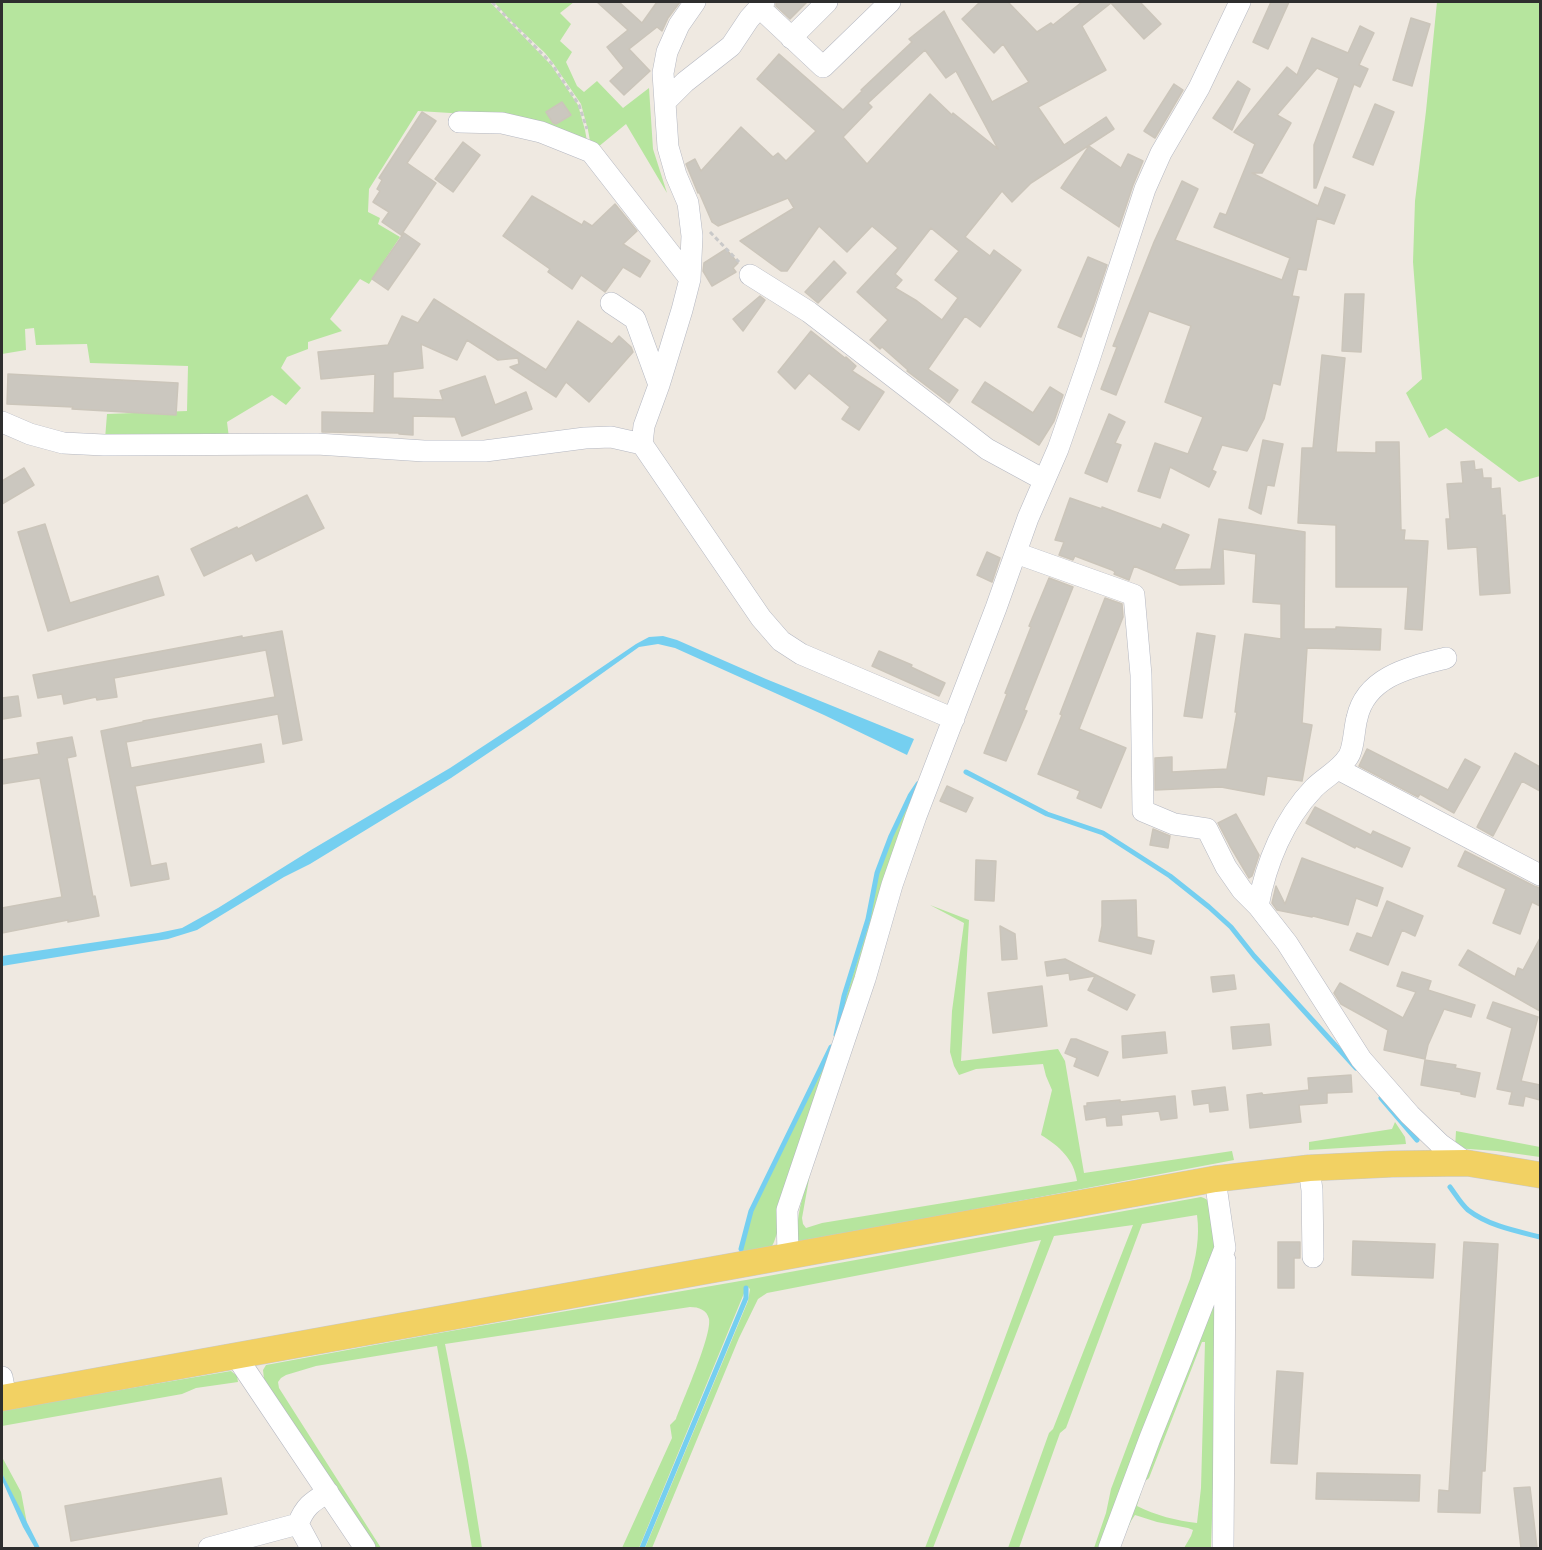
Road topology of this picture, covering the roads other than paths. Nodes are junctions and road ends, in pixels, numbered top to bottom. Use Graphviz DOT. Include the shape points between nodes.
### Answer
graph roads {
  1 [pos="695,2"];
  2 [pos="826,2"];
  3 [pos="890,2"];
  4 [pos="1240,2"];
  5 [pos="761,4"];
  6 [pos="792,38"];
  7 [pos="665,102"];
  8 [pos="459,122"];
  9 [pos="750,275"];
  10 [pos="690,279"];
  11 [pos="611,303"];
  12 [pos="659,385"];
  13 [pos="2,422"];
  14 [pos="642,444"];
  15 [pos="1044,480"];
  16 [pos="1016,553"];
  17 [pos="1446,658"];
  18 [pos="954,719"];
  19 [pos="1338,769"];
  20 [pos="1540,875"];
  21 [pos="1258,906"];
  22 [pos="1467,1163"];
  23 [pos="1309,1168"];
  24 [pos="1540,1175"];
  25 [pos="1215,1179"];
  26 [pos="1225,1248"];
  27 [pos="788,1256"];
  28 [pos="1313,1257"];
  29 [pos="236,1356"];
  30 [pos="3,1391"];
  31 [pos="328,1492"];
  32 [pos="298,1524"];
  33 [pos="209,1548"];
  34 [pos="311,1548"];
  35 [pos="365,1548"];
  36 [pos="1109,1548"];
  37 [pos="1223,1548"];
  1 -- 7 [label="street" via="667,52 663,73"];
  2 -- 6 [label="street"];
  3 -- 6 [label="street" via="823,67"];
  4 -- 15 [label="street" via="1145,189 1088,363"];
  5 -- 6 [label="street"];
  5 -- 7 [label="street" via="731,46"];
  7 -- 10 [label="street" via="668,147 689,214"];
  8 -- 10 [label="street" via="522,127 591,152"];
  9 -- 15 [label="street" via="809,312 987,449"];
  10 -- 12 [label="street"];
  11 -- 12 [label="street" via="635,319"];
  12 -- 14 [label="street" via="644,426"];
  13 -- 14 [label="street" via="63,443 104,446 317,444 485,451 611,437"];
  14 -- 18 [label="street" via="761,618 781,641 801,654"];
  15 -- 16 [label="street"];
  16 -- 18 [label="street"];
  16 -- 21 [label="street" via="1134,595 1141,675 1143,812 1174,824 1207,829 1226,867"];
  17 -- 19 [label="street" via="1394,674 1375,687 1357,715 1350,756"];
  18 -- 27 [label="street" via="892,885 865,979 787,1210"];
  19 -- 20 [label="street"];
  19 -- 21 [label="street" via="1299,806 1283,833 1274,850"];
  21 -- 22 [label="street" via="1287,943 1361,1059 1410,1115"];
  22 -- 23 [label="main road"];
  22 -- 24 [label="main road"];
  23 -- 25 [label="main road"];
  23 -- 28 [label="street"];
  25 -- 26 [label="street"];
  25 -- 27 [label="main road"];
  26 -- 36 [label="street"];
  26 -- 37 [label="street"];
  27 -- 29 [label="main road"];
  29 -- 30 [label="main road"];
  29 -- 31 [label="street"];
  31 -- 32 [label="street" via="309,1503"];
  31 -- 35 [label="street"];
  32 -- 33 [label="street"];
  32 -- 34 [label="street"];
}
